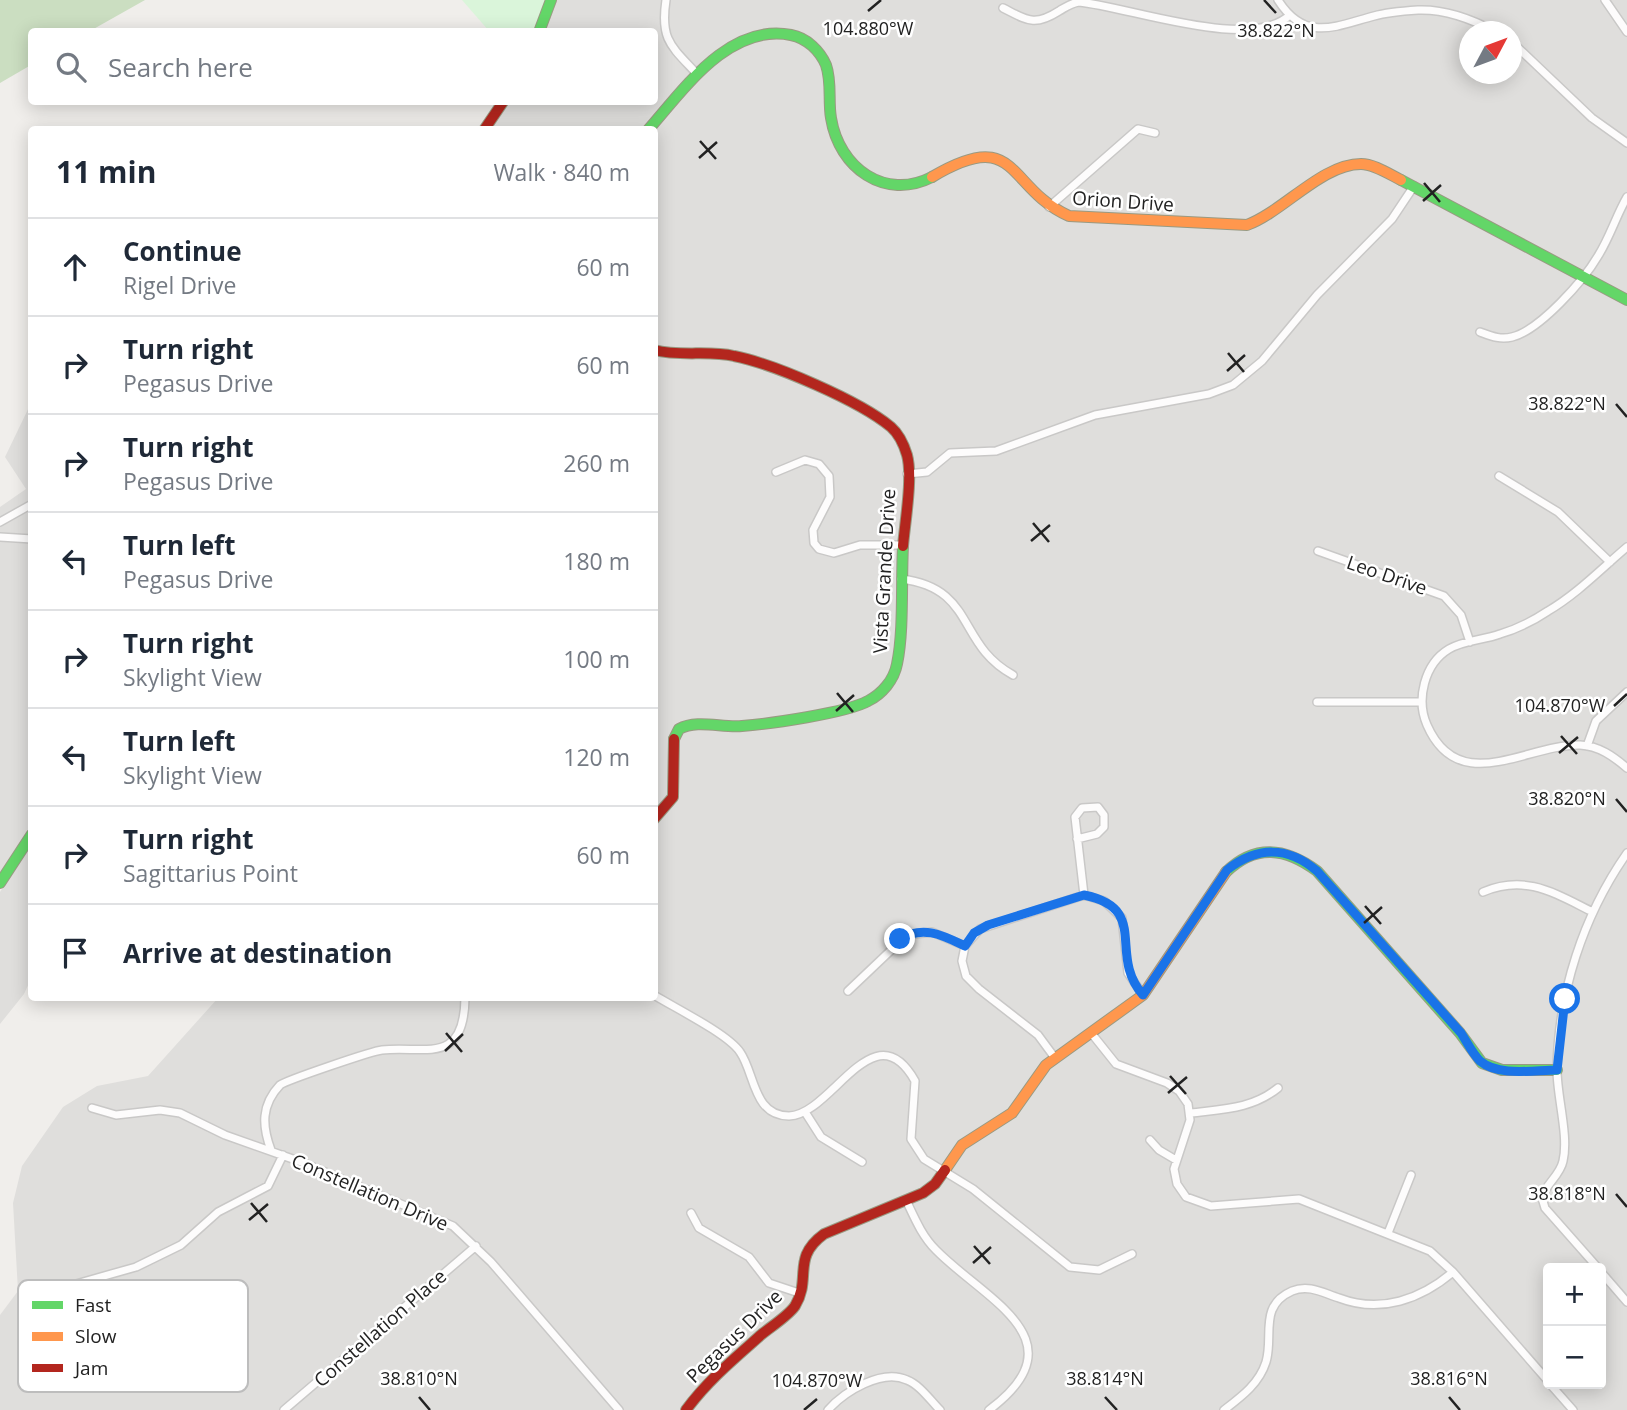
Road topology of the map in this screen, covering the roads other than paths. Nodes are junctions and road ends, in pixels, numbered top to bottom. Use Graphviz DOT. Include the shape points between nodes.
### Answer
graph roads {
  1 [pos="551,0"];
  2 [pos="666,0"];
  3 [pos="1278,0"];
  4 [pos="1605,0"];
  5 [pos="1114,3"];
  6 [pos="1003,8"];
  7 [pos="1290,15"];
  8 [pos="1471,21"];
  9 [pos="541,28"];
  10 [pos="1627,32"];
  11 [pos="1522,51"];
  12 [pos="697,74"];
  13 [pos="501,105"];
  14 [pos="487,126"];
  15 [pos="652,126"];
  16 [pos="1155,133"];
  17 [pos="1627,143"];
  18 [pos="1415,186"];
  19 [pos="1627,197"];
  20 [pos="1049,207"];
  21 [pos="1585,277"];
  22 [pos="1627,300"];
  23 [pos="1480,332"];
  24 [pos="658,351"];
  25 [pos="776,472"];
  26 [pos="907,474"];
  27 [pos="1500,476"];
  28 [pos="28,506"];
  29 [pos="0,522"];
  30 [pos="0,537"];
  31 [pos="28,539"];
  32 [pos="903,545"];
  33 [pos="1627,547"];
  34 [pos="1318,551"];
  35 [pos="1610,562"];
  36 [pos="901,579"];
  37 [pos="1470,642"];
  38 [pos="1013,675"];
  39 [pos="1627,692"];
  40 [pos="1317,702"];
  41 [pos="1422,702"];
  42 [pos="1587,746"];
  43 [pos="1627,768"];
  44 [pos="658,814"];
  45 [pos="1077,839"];
  46 [pos="28,840"];
  47 [pos="1627,853"];
  48 [pos="0,883"];
  49 [pos="1483,892"];
  50 [pos="1084,895"];
  51 [pos="1593,912"];
  52 [pos="965,946"];
  53 [pos="848,991"];
  54 [pos="1143,995"];
  55 [pos="658,998"];
  56 [pos="464,1001"];
  57 [pos="1092,1034"];
  58 [pos="1055,1058"];
  59 [pos="1557,1070"];
  60 [pos="1278,1088"];
  61 [pos="92,1108"];
  62 [pos="805,1112"];
  63 [pos="1191,1112"];
  64 [pos="1150,1140"];
  65 [pos="271,1150"];
  66 [pos="282,1155"];
  67 [pos="1176,1160"];
  68 [pos="862,1161"];
  69 [pos="944,1171"];
  70 [pos="1411,1175"];
  71 [pos="906,1200"];
  72 [pos="691,1213"];
  73 [pos="1388,1233"];
  74 [pos="475,1246"];
  75 [pos="1132,1254"];
  76 [pos="1593,1263"];
  77 [pos="1453,1272"];
  78 [pos="1606,1278"];
  79 [pos="90,1280"];
  80 [pos="799,1293"];
  81 [pos="1627,1302"];
  82 [pos="1543,1375"];
  83 [pos="1555,1389"];
  84 [pos="284,1410"];
  85 [pos="619,1410"];
  86 [pos="686,1410"];
  87 [pos="828,1410"];
  88 [pos="940,1410"];
  89 [pos="989,1410"];
  90 [pos="1224,1410"];
  91 [pos="1573,1410"];
  1 -- 9 [label="street"];
  2 -- 12 [label="street" via="665,36"];
  3 -- 7 [label="street"];
  4 -- 10 [label="street"];
  5 -- 6 [label="street" via="1074,3 1041,21"];
  5 -- 7 [label="street" via="1213,29 1270,27"];
  7 -- 8 [label="street" via="1314,28 1333,29 1386,13 1435,11"];
  11 -- 17 [label="street" via="1592,118"];
  12 -- 15 [label="street, Orion Drive"];
  12 -- 20 [label="street, Orion Drive" via="756,36 793,34 817,51 827,67 831,124 841,147 877,182 914,187 961,160 994,157 1016,169"];
  13 -- 14 [label="street"];
  16 -- 20 [label="street" via="1138,129"];
  18 -- 20 [label="street, Orion Drive" via="1377,168 1351,164 1333,170 1256,223 1237,226 1079,218"];
  18 -- 21 [label="street, Orion Drive"];
  18 -- 26 [label="street" via="1392,219 1244,378 1209,394 1095,415 985,454 950,453 927,472"];
  19 -- 21 [label="street"];
  21 -- 22 [label="street, Orion Drive"];
  21 -- 23 [label="street" via="1524,332 1501,338"];
  24 -- 26 [label="street" via="747,359 883,421 903,444"];
  25 -- 32 [label="street" via="805,460 819,464 829,476 831,494 813,530 819,550"];
  26 -- 32 [label="street, Vista Grande Drive"];
  27 -- 35 [label="street" via="1558,513"];
  28 -- 29 [label="street"];
  30 -- 31 [label="street"];
  32 -- 36 [label="street, Vista Grande Drive"];
  33 -- 35 [label="street"];
  34 -- 37 [label="street, Leo Drive" via="1436,592 1456,607"];
  35 -- 37 [label="street" via="1550,610 1515,629"];
  36 -- 38 [label="street" via="944,592 958,607 982,652"];
  36 -- 44 [label="street, Vista Grande Drive" via="897,664 874,699 747,725 683,727 673,739 676,787"];
  37 -- 41 [label="street" via="1448,650 1435,663"];
  39 -- 42 [label="street" via="1596,721"];
  40 -- 41 [label="street"];
  41 -- 42 [label="street" via="1426,723 1437,741 1470,763 1493,764"];
  42 -- 43 [label="street" via="1611,755"];
  45 -- 45 [label="street" via="1077,811 1087,805 1098,807 1104,827 1097,834"];
  45 -- 50 [label="street"];
  46 -- 48 [label="street"];
  47 -- 51 [label="street"];
  49 -- 51 [label="street" via="1510,883 1530,885"];
  50 -- 52 [label="street" via="988,925 974,933"];
  50 -- 54 [label="street" via="1112,905 1122,918 1128,973"];
  51 -- 59 [label="street" via="1565,999"];
  52 -- 53 [label="street" via="932,932 907,935"];
  52 -- 58 [label="street" via="963,969 971,983 1038,1035"];
  54 -- 57 [label="street, Pegasus Drive"];
  54 -- 59 [label="street, Pegasus Drive" via="1227,870 1247,856 1277,851 1298,857 1317,871 1461,1033 1482,1063 1502,1070"];
  55 -- 62 [label="street" via="736,1047 765,1106 779,1114"];
  56 -- 65 [label="street" via="459,1027 441,1049 373,1051 280,1085 264,1115"];
  57 -- 58 [label="street, Pegasus Drive"];
  57 -- 63 [label="street" via="1116,1064 1174,1087"];
  58 -- 69 [label="street, Pegasus Drive" via="1041,1070 1012,1113 962,1145"];
  59 -- 76 [label="street" via="1564,1152 1542,1203"];
  60 -- 63 [label="street" via="1245,1107"];
  61 -- 65 [label="street, Constellation Drive" via="116,1115 171,1111"];
  62 -- 68 [label="street" via="821,1137"];
  62 -- 69 [label="street" via="862,1062 876,1057 897,1061 915,1081 913,1146"];
  63 -- 67 [label="street"];
  64 -- 67 [label="street"];
  65 -- 66 [label="street, Constellation Drive"];
  66 -- 74 [label="street, Constellation Drive" via="444,1221"];
  66 -- 79 [label="street" via="268,1185 218,1212 181,1245 136,1267"];
  67 -- 73 [label="street" via="1177,1184 1186,1197 1201,1205 1299,1199"];
  69 -- 71 [label="street, Pegasus Drive" via="930,1189"];
  69 -- 75 [label="street" via="1070,1266 1099,1270"];
  70 -- 73 [label="street"];
  71 -- 80 [label="street, Pegasus Drive" via="811,1243 802,1259"];
  71 -- 89 [label="street" via="930,1244 1004,1307 1025,1335 1028,1355 1024,1374 1009,1395"];
  72 -- 80 [label="street" via="699,1228 749,1256 769,1283"];
  73 -- 77 [label="street" via="1430,1251"];
  74 -- 84 [label="street, Constellation Place"];
  74 -- 85 [label="street, Constellation Drive"];
  77 -- 82 [label="street"];
  77 -- 90 [label="street" via="1429,1291 1392,1304 1350,1302 1310,1289 1284,1296 1269,1315 1268,1354 1261,1373 1249,1390"];
  78 -- 81 [label="street"];
  80 -- 86 [label="street, Pegasus Drive" via="790,1312 706,1383"];
  83 -- 91 [label="street"];
  87 -- 88 [label="street" via="850,1391 894,1377 914,1384"];
}
